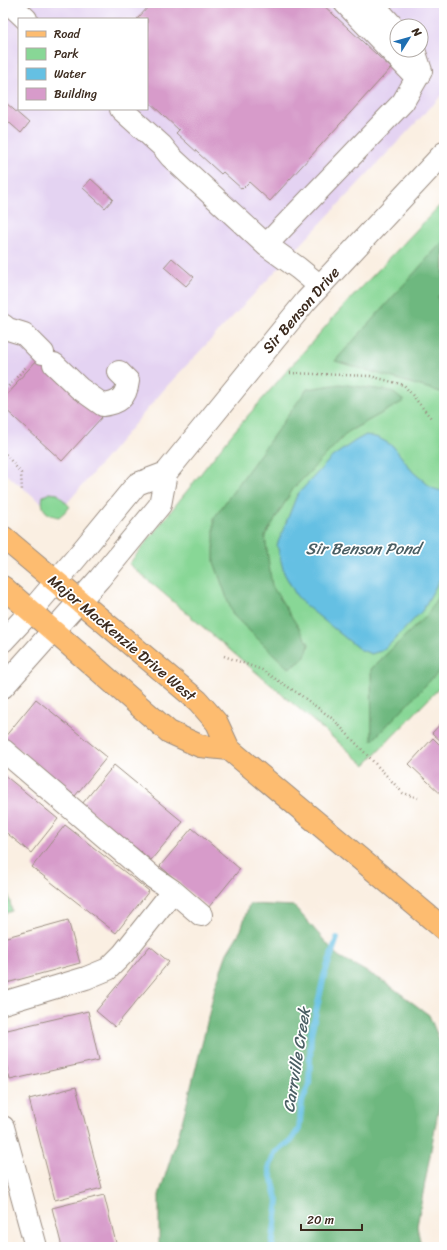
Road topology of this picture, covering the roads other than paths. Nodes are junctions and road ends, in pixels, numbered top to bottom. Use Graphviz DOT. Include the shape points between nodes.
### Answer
graph roads {
  1 [pos="345,3"];
  2 [pos="372,3"];
  3 [pos="389,22"];
  4 [pos="417,58"];
  5 [pos="417,78"];
  6 [pos="122,110"];
  7 [pos="444,153"];
  8 [pos="266,246"];
  9 [pos="320,286"];
  10 [pos="6,327"];
  11 [pos="119,372"];
  12 [pos="166,473"];
  13 [pos="3,537"];
  14 [pos="56,582"];
  15 [pos="3,587"];
  16 [pos="79,601"];
  17 [pos="31,611"];
  18 [pos="53,630"];
  19 [pos="3,641"];
  20 [pos="3,687"];
  21 [pos="229,749"];
  22 [pos="3,750"];
  23 [pos="173,891"];
  24 [pos="202,915"];
  25 [pos="444,929"];
  26 [pos="3,1003"];
  27 [pos="3,1127"];
  28 [pos="36,1247"];
  1 -- 5 [label="street"];
  2 -- 3 [label="street"];
  4 -- 5 [label="street" via="421,71"];
  5 -- 8 [label="street" via="403,102"];
  6 -- 8 [label="street"];
  7 -- 9 [label="street, Sir Benson Drive"];
  8 -- 9 [label="street"];
  9 -- 12 [label="street, Sir Benson Drive"];
  10 -- 11 [label="street" via="24,334 79,388 103,405 112,404 122,398 127,391 128,381"];
  12 -- 14 [label="street" via="137,484"];
  12 -- 16 [label="street, Sir Benson Drive" via="160,505"];
  13 -- 14 [label="main road, Major MacKenzie Drive West"];
  14 -- 16 [label="main road, Major MacKenzie Drive West"];
  14 -- 17 [label="street"];
  15 -- 17 [label="main road"];
  16 -- 18 [label="street, Sir Benson Drive"];
  16 -- 21 [label="main road, Major MacKenzie Drive West" via="198,701 217,723"];
  17 -- 18 [label="main road"];
  17 -- 19 [label="street"];
  18 -- 20 [label="street, Sir Benson Drive"];
  18 -- 21 [label="main road" via="170,732 200,746"];
  21 -- 25 [label="main road, Major MacKenzie Drive West"];
  22 -- 23 [label="street" via="151,876"];
  23 -- 24 [label="street"];
  23 -- 26 [label="street" via="108,969"];
  27 -- 28 [label="street"];
}
